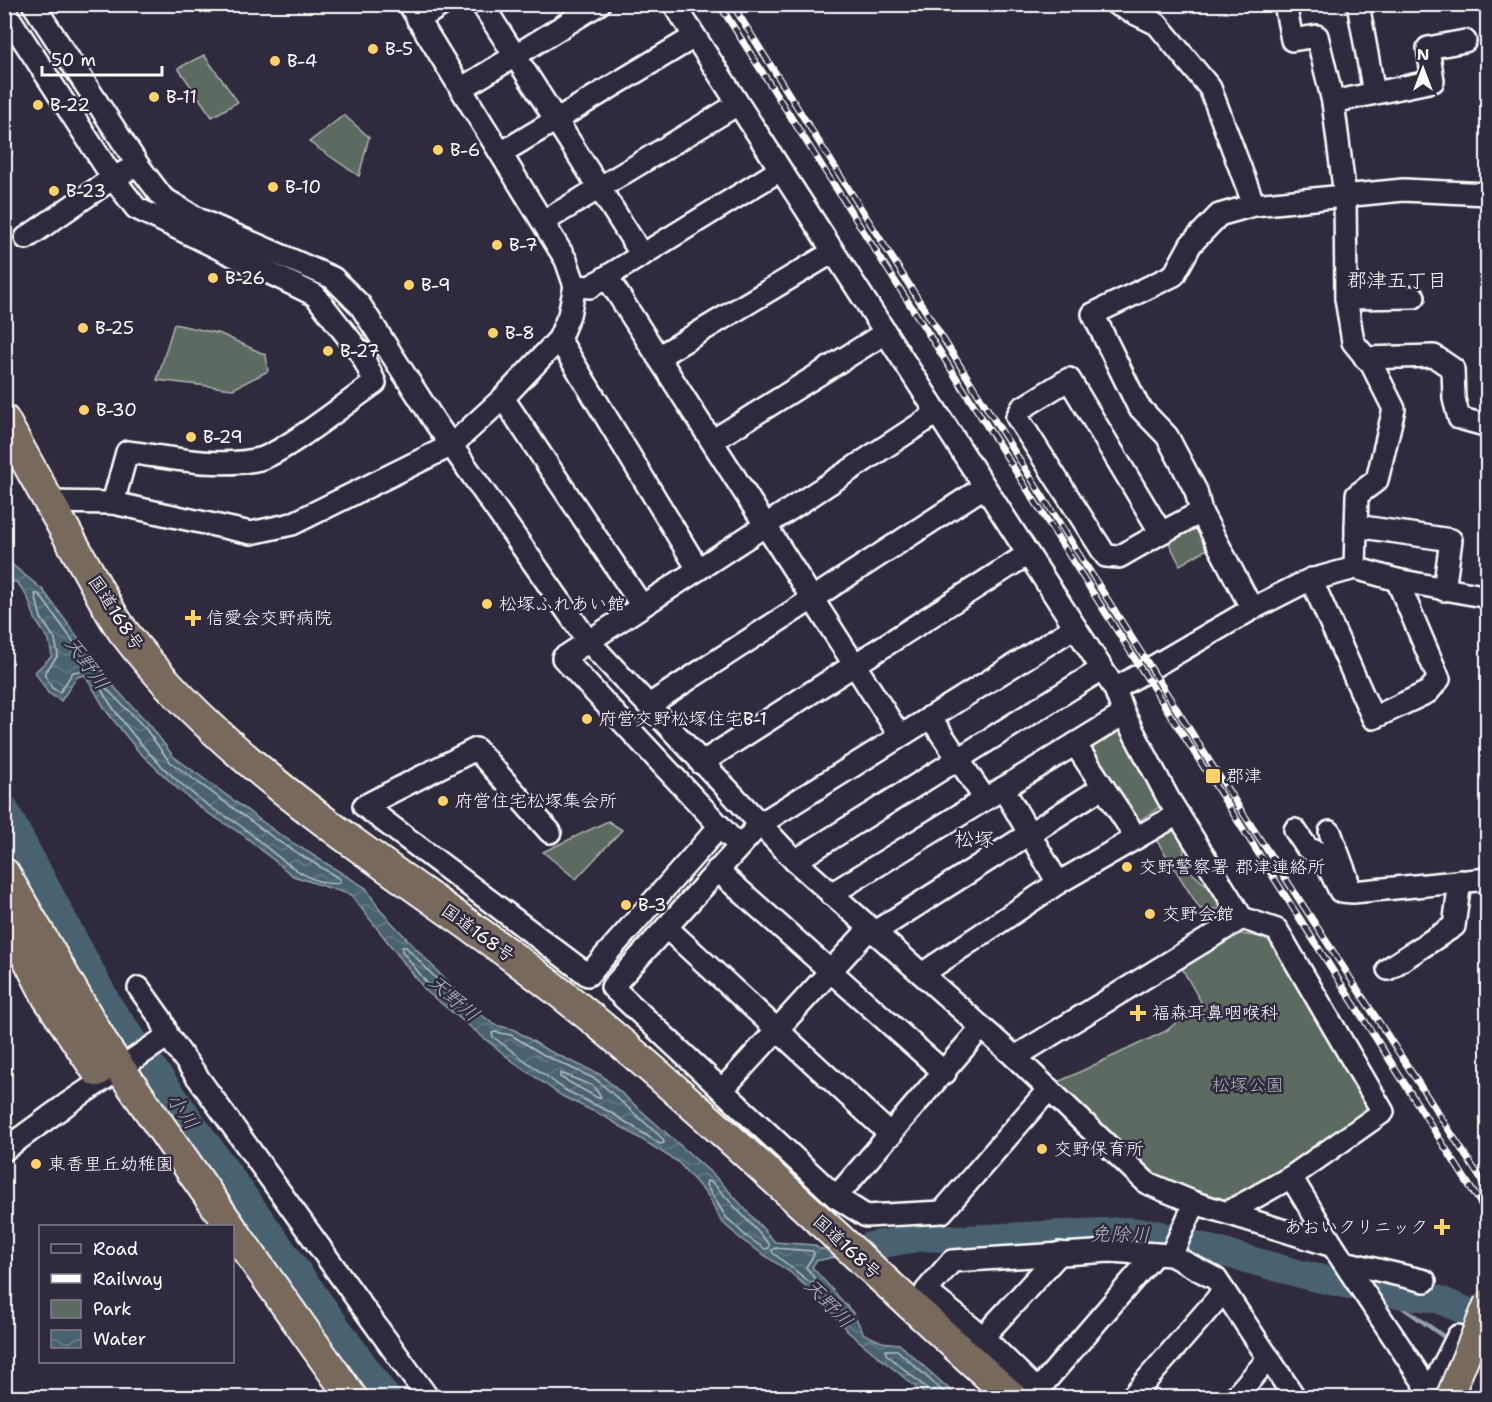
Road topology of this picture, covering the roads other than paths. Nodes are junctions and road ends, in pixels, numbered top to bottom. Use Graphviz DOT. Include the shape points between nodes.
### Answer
graph roads {
  1 [pos="33,4"];
  2 [pos="443,4"];
  3 [pos="482,4"];
  4 [pos="599,4"];
  5 [pos="674,4"];
  6 [pos="1116,4"];
  7 [pos="1285,4"];
  8 [pos="1358,4"];
  9 [pos="6,7"];
  10 [pos="413,12"];
  11 [pos="694,37"];
  12 [pos="1465,41"];
  13 [pos="515,56"];
  14 [pos="461,89"];
  15 [pos="1374,93"];
  16 [pos="1333,102"];
  17 [pos="738,104"];
  18 [pos="556,120"];
  19 [pos="501,153"];
  20 [pos="138,165"];
  21 [pos="780,170"];
  22 [pos="113,178"];
  23 [pos="599,188"];
  24 [pos="1488,194"];
  25 [pos="1345,196"];
  26 [pos="1254,205"];
  27 [pos="543,222"];
  28 [pos="26,238"];
  29 [pos="833,252"];
  30 [pos="642,255"];
  31 [pos="607,277"];
  32 [pos="575,286"];
  33 [pos="1414,297"];
  34 [pos="1346,298"];
  35 [pos="885,333"];
  36 [pos="559,339"];
  37 [pos="658,357"];
  38 [pos="1365,358"];
  39 [pos="503,398"];
  40 [pos="937,413"];
  41 [pos="4,420"];
  42 [pos="1488,426"];
  43 [pos="712,441"];
  44 [pos="452,445"];
  45 [pos="984,487"];
  46 [pos="49,502"];
  47 [pos="113,503"];
  48 [pos="1201,512"];
  49 [pos="766,525"];
  50 [pos="1356,526"];
  51 [pos="1161,533"];
  52 [pos="1028,554"];
  53 [pos="1355,568"];
  54 [pos="698,569"];
  55 [pos="1311,579"];
  56 [pos="1397,580"];
  57 [pos="1444,590"];
  58 [pos="1488,597"];
  59 [pos="813,599"];
  60 [pos="642,606"];
  61 [pos="1252,609"];
  62 [pos="1075,627"];
  63 [pos="588,641"];
  64 [pos="855,664"];
  65 [pos="1102,669"];
  66 [pos="1115,689"];
  67 [pos="649,705"];
  68 [pos="1124,714"];
  69 [pos="930,717"];
  70 [pos="900,736"];
  71 [pos="1075,744"];
  72 [pos="959,759"];
  73 [pos="701,763"];
  74 [pos="1104,787"];
  75 [pos="1003,788"];
  76 [pos="985,799"];
  77 [pos="1178,814"];
  78 [pos="760,824"];
  79 [pos="720,826"];
  80 [pos="1295,830"];
  81 [pos="550,831"];
  82 [pos="1330,831"];
  83 [pos="1028,833"];
  84 [pos="1136,837"];
  85 [pos="738,846"];
  86 [pos="795,861"];
  87 [pos="717,870"];
  88 [pos="4,873"];
  89 [pos="1488,879"];
  90 [pos="1460,881"];
  91 [pos="1058,883"];
  92 [pos="1353,892"];
  93 [pos="831,894"];
  94 [pos="4,912"];
  95 [pos="1242,918"];
  96 [pos="667,928"];
  97 [pos="871,931"];
  98 [pos="1388,969"];
  99 [pos="831,971"];
  100 [pos="922,974"];
  101 [pos="139,988"];
  102 [pos="981,1028"];
  103 [pos="777,1029"];
  104 [pos="168,1036"];
  105 [pos="1016,1058"];
  106 [pos="945,1073"];
  107 [pos="112,1075"];
  108 [pos="1049,1089"];
  109 [pos="722,1090"];
  110 [pos="891,1135"];
  111 [pos="4,1150"];
  112 [pos="1291,1178"];
  113 [pos="836,1197"];
  114 [pos="1191,1212"];
  115 [pos="1227,1213"];
  116 [pos="208,1225"];
  117 [pos="229,1225"];
  118 [pos="234,1232"];
  119 [pos="1060,1253"];
  120 [pos="1163,1255"];
  121 [pos="1342,1259"];
  122 [pos="234,1262"];
  123 [pos="1425,1281"];
  124 [pos="1224,1291"];
  125 [pos="1488,1302"];
  126 [pos="983,1337"];
  127 [pos="1269,1358"];
  128 [pos="1485,1358"];
  129 [pos="1032,1395"];
  130 [pos="1435,1395"];
  131 [pos="333,1398"];
  132 [pos="352,1398"];
  133 [pos="428,1398"];
  134 [pos="1131,1398"];
  135 [pos="1234,1398"];
  136 [pos="1295,1398"];
  137 [pos="1468,1398"];
  1 -- 20 [label="street"];
  2 -- 10 [label="street"];
  3 -- 13 [label="street"];
  4 -- 13 [label="street"];
  5 -- 11 [label="street"];
  6 -- 26 [label="street" via="1157,24 1210,88"];
  7 -- 16 [label="street" via="1292,40 1317,36"];
  8 -- 15 [label="street"];
  9 -- 22 [label="street"];
  10 -- 14 [label="street"];
  11 -- 17 [label="street"];
  11 -- 18 [label="street"];
  12 -- 15 [label="street" via="1428,48 1433,81"];
  13 -- 14 [label="street"];
  13 -- 18 [label="street"];
  14 -- 19 [label="street"];
  15 -- 16 [label="street"];
  16 -- 25 [label="street"];
  17 -- 21 [label="street"];
  17 -- 23 [label="street"];
  18 -- 19 [label="street"];
  18 -- 23 [label="street"];
  19 -- 27 [label="street"];
  20 -- 22 [label="street"];
  20 -- 44 [label="street" via="163,198 198,219 333,278 360,305"];
  21 -- 29 [label="street"];
  21 -- 30 [label="street"];
  22 -- 28 [label="street"];
  22 -- 47 [label="street" via="136,208 315,295 362,355 375,383 261,459 214,462 127,452"];
  23 -- 27 [label="street"];
  23 -- 30 [label="street"];
  24 -- 25 [label="street" via="1403,190"];
  25 -- 26 [label="street"];
  25 -- 34 [label="street"];
  26 -- 48 [label="street" via="1219,215 1191,244 1174,275 1092,314 1138,406 1172,445 1196,491"];
  27 -- 32 [label="street" via="566,260"];
  29 -- 35 [label="street"];
  29 -- 37 [label="street"];
  30 -- 31 [label="street"];
  31 -- 32 [label="street" via="590,287"];
  31 -- 37 [label="street"];
  32 -- 36 [label="street"];
  33 -- 34 [label="street"];
  34 -- 38 [label="street" via="1353,342"];
  35 -- 40 [label="street"];
  35 -- 43 [label="street"];
  36 -- 39 [label="street"];
  36 -- 54 [label="street"];
  37 -- 43 [label="street"];
  38 -- 42 [label="street" via="1434,356 1453,369 1459,418"];
  38 -- 50 [label="street" via="1394,410 1377,480 1357,495"];
  39 -- 44 [label="street"];
  39 -- 60 [label="street"];
  40 -- 45 [label="street"];
  40 -- 49 [label="street"];
  41 -- 46 [label="highway, 国道168号"];
  43 -- 49 [label="street"];
  44 -- 47 [label="street" via="292,524 251,533"];
  44 -- 63 [label="street"];
  45 -- 52 [label="street"];
  45 -- 59 [label="street"];
  46 -- 47 [label="street"];
  46 -- 129 [label="highway, 国道168号" via="121,628 197,712 282,787 584,1012 662,1077 872,1270"];
  48 -- 51 [label="street"];
  48 -- 61 [label="street"];
  49 -- 54 [label="street"];
  49 -- 59 [label="street"];
  50 -- 53 [label="street"];
  50 -- 57 [label="street" via="1451,540"];
  51 -- 51 [label="street" via="1070,379 1022,408 1017,417 1106,556 1119,557"];
  52 -- 62 [label="street"];
  52 -- 64 [label="street"];
  53 -- 55 [label="street"];
  53 -- 56 [label="street"];
  54 -- 60 [label="street"];
  55 -- 56 [label="street" via="1373,718 1428,692 1439,679"];
  55 -- 61 [label="street"];
  56 -- 57 [label="street"];
  57 -- 58 [label="street"];
  59 -- 64 [label="street"];
  59 -- 67 [label="street"];
  60 -- 63 [label="street"];
  61 -- 66 [label="street"];
  62 -- 65 [label="street"];
  62 -- 69 [label="street"];
  63 -- 67 [label="street"];
  63 -- 79 [label="street" via="562,658"];
  64 -- 70 [label="street"];
  64 -- 73 [label="street"];
  65 -- 66 [label="street"];
  65 -- 72 [label="street"];
  66 -- 68 [label="street"];
  67 -- 73 [label="street"];
  68 -- 71 [label="street"];
  68 -- 77 [label="street"];
  69 -- 70 [label="street"];
  69 -- 72 [label="street"];
  70 -- 78 [label="street"];
  71 -- 74 [label="street"];
  71 -- 75 [label="street"];
  72 -- 76 [label="street"];
  72 -- 86 [label="street"];
  73 -- 78 [label="street"];
  74 -- 83 [label="street"];
  74 -- 84 [label="street"];
  75 -- 76 [label="street"];
  75 -- 83 [label="street"];
  76 -- 93 [label="street"];
  77 -- 84 [label="street"];
  77 -- 95 [label="street"];
  78 -- 85 [label="street"];
  78 -- 86 [label="street"];
  79 -- 81 [label="street" via="588,975 364,806 476,749"];
  79 -- 85 [label="street"];
  80 -- 92 [label="street" via="1307,848 1322,854 1340,891"];
  82 -- 92 [label="street"];
  83 -- 91 [label="street"];
  83 -- 97 [label="street"];
  84 -- 91 [label="street"];
  85 -- 87 [label="street"];
  86 -- 93 [label="street"];
  87 -- 96 [label="street"];
  87 -- 99 [label="street"];
  88 -- 107 [label="highway" via="68,986"];
  89 -- 90 [label="street"];
  90 -- 92 [label="street"];
  90 -- 98 [label="street" via="1454,926"];
  91 -- 100 [label="street"];
  93 -- 97 [label="street"];
  94 -- 107 [label="highway" via="48,998"];
  95 -- 105 [label="street"];
  95 -- 112 [label="street" via="1277,930 1383,1112"];
  96 -- 103 [label="street"];
  96 -- 109 [label="street" via="612,987"];
  97 -- 99 [label="street"];
  97 -- 100 [label="street"];
  99 -- 103 [label="street"];
  99 -- 106 [label="street"];
  100 -- 102 [label="street"];
  101 -- 104 [label="street"];
  102 -- 105 [label="street"];
  102 -- 106 [label="street"];
  103 -- 109 [label="street"];
  103 -- 110 [label="street"];
  104 -- 107 [label="street"];
  104 -- 133 [label="street"];
  105 -- 108 [label="street"];
  106 -- 110 [label="street"];
  107 -- 111 [label="street"];
  107 -- 116 [label="highway"];
  107 -- 117 [label="highway"];
  108 -- 113 [label="street" via="942,1212 866,1216"];
  108 -- 114 [label="street" via="1147,1183"];
  109 -- 113 [label="street"];
  110 -- 113 [label="street"];
  112 -- 115 [label="street"];
  112 -- 121 [label="street"];
  114 -- 115 [label="street"];
  114 -- 120 [label="street"];
  115 -- 121 [label="street"];
  118 -- 132 [label="highway"];
  119 -- 120 [label="street"];
  119 -- 126 [label="street"];
  119 -- 126 [label="street" via="952,1261 926,1291"];
  120 -- 124 [label="street" via="1216,1279"];
  120 -- 129 [label="street"];
  121 -- 123 [label="street"];
  121 -- 130 [label="street"];
  122 -- 131 [label="highway"];
  124 -- 127 [label="street"];
  124 -- 134 [label="street"];
  125 -- 130 [label="main road, bridge"];
  126 -- 129 [label="street"];
  127 -- 135 [label="street"];
  127 -- 136 [label="street"];
  128 -- 130 [label="street" via="1453,1345"];
  128 -- 137 [label="street"];
}
